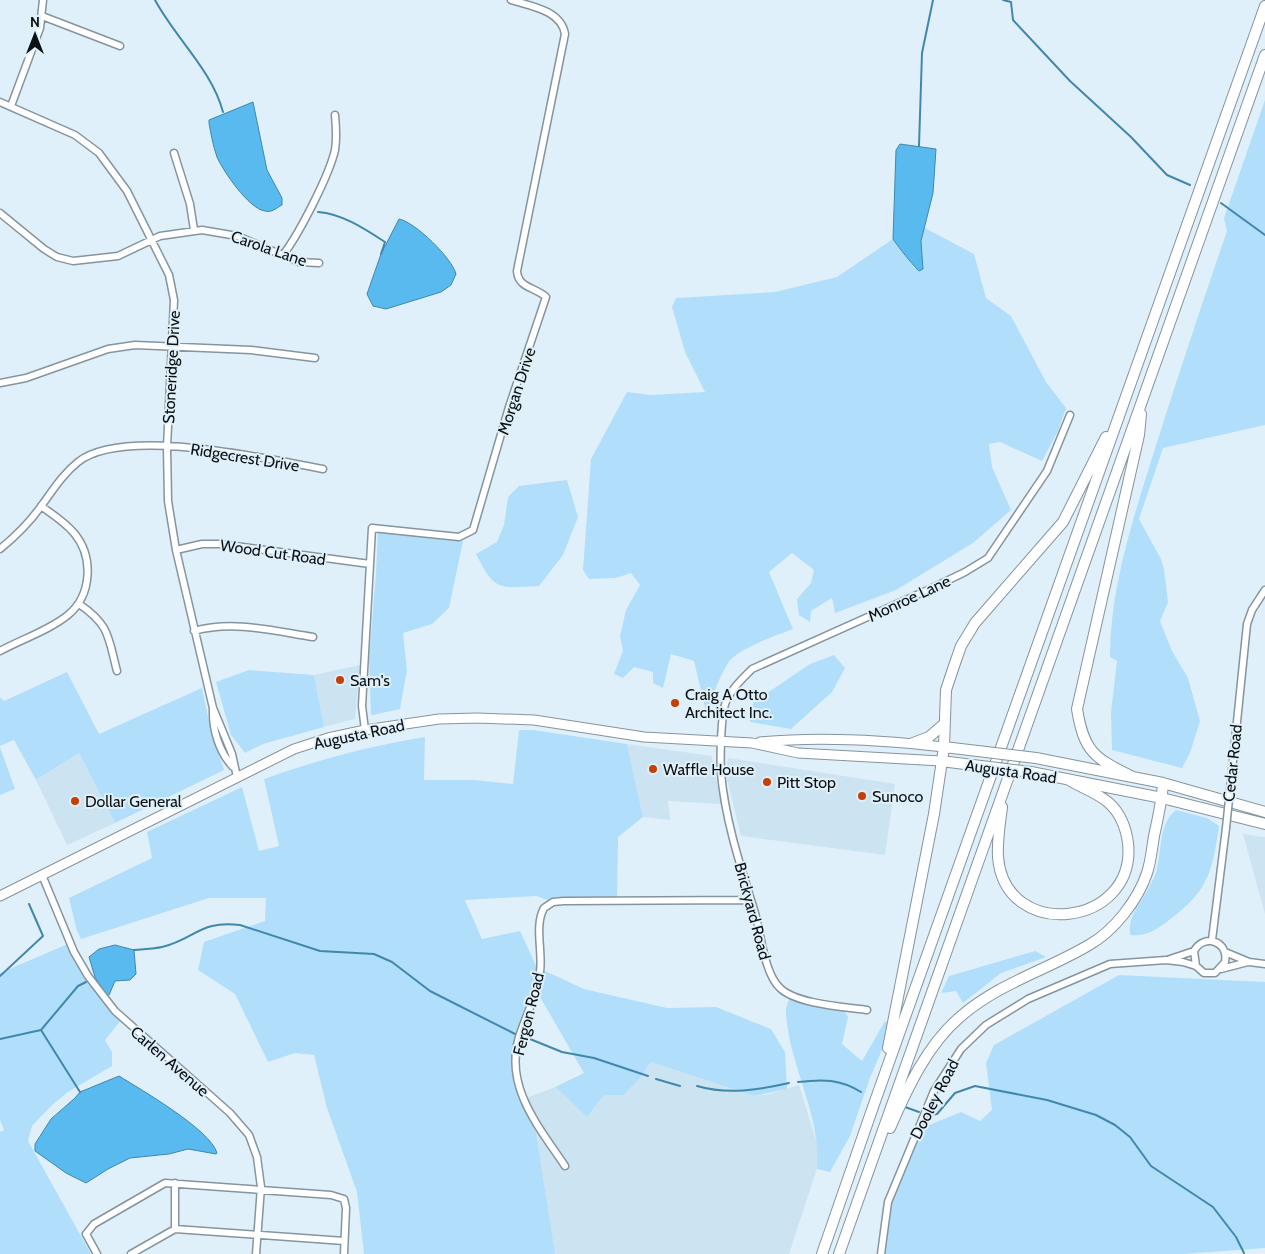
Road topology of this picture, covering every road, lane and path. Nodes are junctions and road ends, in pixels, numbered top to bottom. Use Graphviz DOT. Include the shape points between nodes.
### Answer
graph roads {
  1 [pos="43,0"];
  2 [pos="511,0"];
  3 [pos="1265,6"];
  4 [pos="42,16"];
  5 [pos="120,46"];
  6 [pos="1265,55"];
  7 [pos="0,102"];
  8 [pos="11,106"];
  9 [pos="335,115"];
  10 [pos="174,153"];
  11 [pos="0,213"];
  12 [pos="194,230"];
  13 [pos="152,239"];
  14 [pos="282,255"];
  15 [pos="319,263"];
  16 [pos="171,346"];
  17 [pos="315,358"];
  18 [pos="0,383"];
  19 [pos="1142,399"];
  20 [pos="1120,412"];
  21 [pos="1070,415"];
  22 [pos="167,447"];
  23 [pos="323,469"];
  24 [pos="42,506"];
  25 [pos="0,549"];
  26 [pos="176,550"];
  27 [pos="370,564"];
  28 [pos="1265,590"];
  29 [pos="79,604"];
  30 [pos="194,631"];
  31 [pos="313,637"];
  32 [pos="0,651"];
  33 [pos="117,671"];
  34 [pos="944,724"];
  35 [pos="365,730"];
  36 [pos="723,741"];
  37 [pos="752,743"];
  38 [pos="913,743"];
  39 [pos="944,747"];
  40 [pos="941,761"];
  41 [pos="237,777"];
  42 [pos="1133,777"];
  43 [pos="1069,780"];
  44 [pos="1163,784"];
  45 [pos="1005,786"];
  46 [pos="1162,798"];
  47 [pos="1265,812"];
  48 [pos="1265,824"];
  49 [pos="42,875"];
  50 [pos="0,896"];
  51 [pos="751,900"];
  52 [pos="1212,940"];
  53 [pos="1194,951"];
  54 [pos="1226,952"];
  55 [pos="1166,960"];
  56 [pos="1249,962"];
  57 [pos="1265,964"];
  58 [pos="1196,966"];
  59 [pos="1221,968"];
  60 [pos="867,1010"];
  61 [pos="880,1085"];
  62 [pos="565,1166"];
  63 [pos="175,1184"];
  64 [pos="260,1190"];
  65 [pos="860,1198"];
  66 [pos="174,1229"];
  67 [pos="258,1236"];
  68 [pos="344,1240"];
  69 [pos="97,1254"];
  70 [pos="131,1254"];
  71 [pos="256,1254"];
  72 [pos="344,1254"];
  73 [pos="822,1254"];
  74 [pos="839,1254"];
  75 [pos="881,1254"];
  1 -- 4 [label="street"];
  2 -- 27 [label="street, Morgan Drive" via="554,16 562,24 565,34 516,271 522,284 546,297 473,530 459,537 372,528"];
  3 -- 20 [label="highway"];
  4 -- 5 [label="street"];
  4 -- 8 [label="street"];
  6 -- 19 [label="highway"];
  7 -- 8 [label="street, Stoneridge Drive"];
  8 -- 13 [label="street, Stoneridge Drive" via="75,134 99,153 118,177"];
  9 -- 14 [label="street" via="336,143 332,160"];
  10 -- 12 [label="street" via="190,204"];
  11 -- 13 [label="street, Carola Lane" via="44,249 73,261 118,256"];
  12 -- 13 [label="street, Carola Lane"];
  12 -- 14 [label="street, Carola Lane" via="237,236"];
  13 -- 16 [label="street, Stoneridge Drive" via="165,263 172,287"];
  14 -- 15 [label="street, Carola Lane" via="299,262"];
  16 -- 17 [label="street" via="251,350"];
  16 -- 18 [label="street" via="134,345 108,349 26,378"];
  16 -- 22 [label="street, Stoneridge Drive"];
  19 -- 42 [label="highway" via="1139,434 1077,709 1081,735 1090,751"];
  19 -- 45 [label="highway"];
  20 -- 34 [label="highway" via="1063,522 986,610 961,646 946,690"];
  20 -- 61 [label="highway"];
  21 -- 36 [label="street, Monroe Lane" via="1047,471 988,558 930,589 752,669 725,706"];
  22 -- 23 [label="street, Ridgecrest Drive" via="208,449"];
  22 -- 24 [label="street, Ridgecrest Drive" via="117,446 85,457 65,474"];
  22 -- 26 [label="street, Stoneridge Drive" via="168,501"];
  24 -- 25 [label="street, Ridgecrest Drive"];
  24 -- 29 [label="street" via="72,530 84,549 88,578"];
  26 -- 27 [label="street, Wood Cut Road" via="220,544"];
  26 -- 30 [label="street, Stoneridge Drive"];
  27 -- 35 [label="street, Morgan Drive" via="362,706"];
  28 -- 52 [label="street, Cedar Road, bridge" via="1247,624"];
  29 -- 32 [label="street" via="68,615"];
  29 -- 33 [label="street" via="103,624"];
  30 -- 31 [label="street" via="224,625"];
  30 -- 41 [label="street, Stoneridge Drive" via="213,708 232,754"];
  34 -- 38 [label="highway" via="929,737"];
  34 -- 39 [label="highway"];
  35 -- 36 [label="main road, Augusta Road" via="439,719 486,718 534,720 644,737"];
  35 -- 41 [label="main road, Augusta Road" via="294,749"];
  36 -- 37 [label="main road, Augusta Road"];
  36 -- 51 [label="street, Brickyard Road" via="721,771 724,793"];
  37 -- 38 [label="main road, Augusta Road" via="791,739"];
  37 -- 40 [label="main road, Augusta Road" via="798,753"];
  38 -- 39 [label="main road, Augusta Road"];
  39 -- 40 [label="highway"];
  39 -- 42 [label="highway, Augusta Road, bridge" via="1036,758"];
  40 -- 43 [label="highway, Augusta Road, bridge"];
  40 -- 61 [label="highway" via="934,814"];
  41 -- 49 [label="main road, Augusta Road"];
  42 -- 44 [label="highway, Augusta Road"];
  43 -- 45 [label="highway" via="1102,798 1116,811 1126,831 1128,850 1124,872 1114,890 1095,906 1070,914 1048,915 1033,909 1022,902 1003,879 998,848"];
  43 -- 46 [label="highway, Augusta Road"];
  44 -- 46 [label="highway"];
  44 -- 47 [label="highway, Augusta Road"];
  45 -- 65 [label="highway"];
  46 -- 48 [label="highway, Augusta Road"];
  46 -- 65 [label="highway" via="1148,872 1131,904 1095,942 993,992 954,1022 917,1074"];
  49 -- 50 [label="main road, Augusta Road"];
  49 -- 64 [label="street, Carlen Avenue" via="74,952 115,1011 230,1113 249,1135 258,1158"];
  51 -- 60 [label="street, Brickyard Road" via="765,957 778,987 808,1000"];
  51 -- 62 [label="street, Fergon Road" via="564,901 553,902 544,908 540,930 540,974 517,1048 517,1081 534,1121"];
  52 -- 53 [label="street" via="1201,942"];
  52 -- 54 [label="street"];
  53 -- 55 [label="street, Dooley Road"];
  53 -- 58 [label="street"];
  54 -- 56 [label="street"];
  54 -- 59 [label="street" via="1226,962"];
  55 -- 58 [label="street, Dooley Road"];
  55 -- 75 [label="street, Dooley Road" via="1110,964 1010,1009 970,1039 944,1072 906,1156 886,1209"];
  56 -- 57 [label="street"];
  56 -- 59 [label="street"];
  58 -- 59 [label="street" via="1210,973"];
  61 -- 73 [label="highway"];
  63 -- 64 [label="street"];
  63 -- 66 [label="street"];
  63 -- 69 [label="street" via="165,1183 94,1224 86,1234"];
  64 -- 67 [label="street, Carlen Avenue"];
  64 -- 68 [label="street" via="331,1194 344,1199"];
  65 -- 74 [label="highway"];
  66 -- 67 [label="street"];
  66 -- 70 [label="street"];
  67 -- 68 [label="street"];
  67 -- 71 [label="street, Carlen Avenue"];
  68 -- 72 [label="street"];
}
